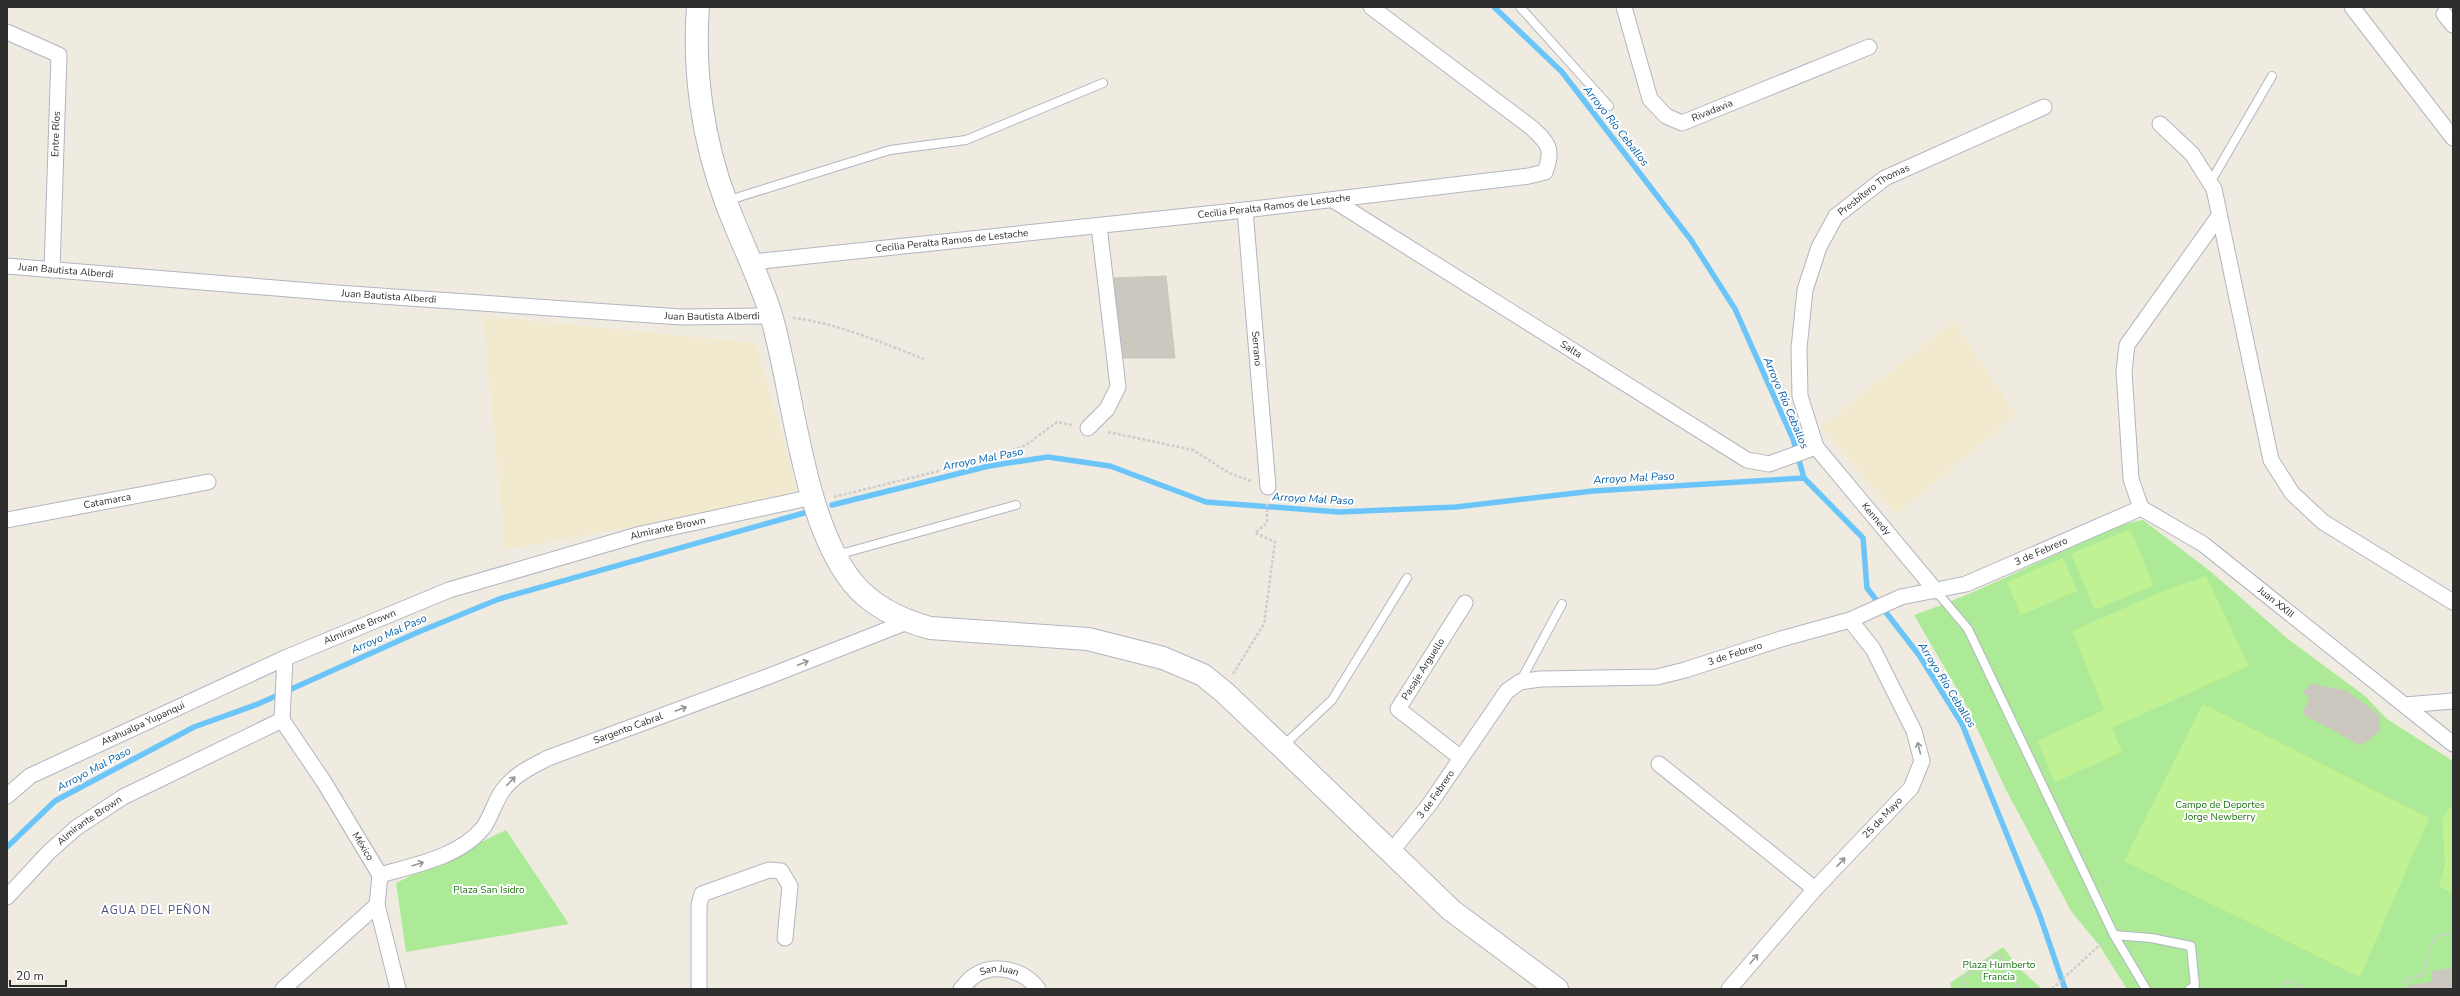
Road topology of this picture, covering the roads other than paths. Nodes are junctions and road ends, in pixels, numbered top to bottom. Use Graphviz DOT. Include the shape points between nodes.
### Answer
graph roads {
  1 [pos="698,7"];
  2 [pos="1371,7"];
  3 [pos="1520,7"];
  4 [pos="1624,7"];
  5 [pos="2352,7"];
  6 [pos="7,32"];
  7 [pos="1869,47"];
  8 [pos="2272,76"];
  9 [pos="1103,83"];
  10 [pos="1609,106"];
  11 [pos="2044,107"];
  12 [pos="2160,124"];
  13 [pos="2453,138"];
  14 [pos="2210,183"];
  15 [pos="1333,200"];
  16 [pos="726,202"];
  17 [pos="1245,210"];
  18 [pos="2219,216"];
  19 [pos="1099,226"];
  20 [pos="752,262"];
  21 [pos="7,266"];
  22 [pos="52,270"];
  23 [pos="771,316"];
  24 [pos="1088,428"];
  25 [pos="1816,447"];
  26 [pos="208,482"];
  27 [pos="1268,494"];
  28 [pos="813,497"];
  29 [pos="1016,505"];
  30 [pos="2141,508"];
  31 [pos="7,520"];
  32 [pos="836,555"];
  33 [pos="1407,578"];
  34 [pos="1936,591"];
  35 [pos="2453,602"];
  36 [pos="1465,603"];
  37 [pos="1562,604"];
  38 [pos="1856,617"];
  39 [pos="907,622"];
  40 [pos="285,658"];
  41 [pos="1520,682"];
  42 [pos="2453,701"];
  43 [pos="2405,705"];
  44 [pos="282,713"];
  45 [pos="2453,744"];
  46 [pos="1282,747"];
  47 [pos="1461,758"];
  48 [pos="1659,764"];
  49 [pos="7,796"];
  50 [pos="1391,852"];
  51 [pos="380,875"];
  52 [pos="1815,889"];
  53 [pos="7,897"];
  54 [pos="377,904"];
  55 [pos="2114,935"];
  56 [pos="785,938"];
  57 [pos="283,989"];
  58 [pos="398,989"];
  59 [pos="699,989"];
  60 [pos="961,989"];
  61 [pos="1038,989"];
  62 [pos="1557,989"];
  63 [pos="1729,989"];
  64 [pos="2146,989"];
  65 [pos="2190,989"];
  1 -- 16 [label="main road" via="696,37 700,92 709,147"];
  2 -- 15 [label="street, Cecilia Peralta Ramos de Lestache" via="1532,128 1547,143 1550,158 1545,172 1529,176"];
  3 -- 10 [label="lane"];
  4 -- 7 [label="street, Rivadavia" via="1650,99 1666,116 1682,123"];
  5 -- 13 [label="street"];
  6 -- 22 [label="street, Entre Ríos" via="59,55"];
  8 -- 14 [label="lane"];
  9 -- 16 [label="lane" via="966,140 890,150"];
  11 -- 25 [label="street, Presbítero Thomas" via="1885,178 1836,216 1819,247 1805,290 1799,348 1800,396"];
  12 -- 14 [label="street" via="2192,154"];
  14 -- 18 [label="street" via="2214,189"];
  15 -- 17 [label="street, Cecilia Peralta Ramos de Lestache"];
  15 -- 25 [label="street, Salta" via="1747,460 1769,464"];
  16 -- 20 [label="main road"];
  17 -- 19 [label="street, Cecilia Peralta Ramos de Lestache"];
  17 -- 27 [label="street, Serrano"];
  18 -- 30 [label="street" via="2127,345 2124,371 2131,479"];
  18 -- 35 [label="street" via="2271,460 2292,493 2323,522"];
  19 -- 20 [label="street, Cecilia Peralta Ramos de Lestache"];
  19 -- 24 [label="street" via="1118,387 1107,409"];
  20 -- 23 [label="main road"];
  21 -- 22 [label="street, Juan Bautista Alberdi"];
  22 -- 23 [label="street, Juan Bautista Alberdi" via="681,317"];
  23 -- 28 [label="main road"];
  25 -- 34 [label="street, Kennedy"];
  26 -- 31 [label="street, Catamarca"];
  28 -- 32 [label="main road"];
  28 -- 40 [label="street, Almirante Brown" via="641,534 449,590"];
  29 -- 32 [label="lane"];
  30 -- 34 [label="street, 3 de Febrero" via="1966,584"];
  30 -- 43 [label="street, Juan XXIII" via="2203,544"];
  32 -- 39 [label="main road" via="853,582 871,600"];
  33 -- 46 [label="lane" via="1332,700"];
  34 -- 38 [label="street, 3 de Febrero" via="1901,597"];
  34 -- 55 [label="lane" via="1968,629"];
  36 -- 47 [label="street, Pasaje Arguello" via="1398,709"];
  37 -- 41 [label="lane"];
  38 -- 41 [label="street, 3 de Febrero" via="1658,677 1540,679"];
  52 -- 38 [label="street, 25 de Mayo, one-way" via="1911,788 1922,761 1914,731"];
  39 -- 46 [label="main road" via="930,628 1088,639 1163,658 1203,676 1224,692"];
  51 -- 39 [label="street, Sargento Cabral, one-way" via="422,863 461,846 483,828 503,790 520,772 548,758"];
  40 -- 44 [label="street"];
  40 -- 49 [label="street, Atahualpa Yupanqui" via="30,776"];
  41 -- 47 [label="street, 3 de Febrero" via="1506,690"];
  42 -- 43 [label="street"];
  43 -- 45 [label="street, Juan XXIII"];
  44 -- 51 [label="street, México"];
  44 -- 53 [label="street, Almirante Brown" via="116,802 76,828 49,852"];
  46 -- 50 [label="main road"];
  47 -- 50 [label="street, 3 de Febrero" via="1429,805"];
  48 -- 52 [label="street"];
  50 -- 62 [label="main road" via="1451,910"];
  51 -- 54 [label="street"];
  63 -- 52 [label="street, 25 de Mayo, one-way"];
  54 -- 57 [label="street"];
  54 -- 58 [label="street"];
  55 -- 64 [label="lane"];
  55 -- 65 [label="lane" via="2151,938 2191,946 2195,986"];
  56 -- 59 [label="street" via="790,886 781,871 769,870 702,894 699,905"];
  60 -- 61 [label="street, San Juan" via="974,976 995,969 1018,972 1031,980"];
}
